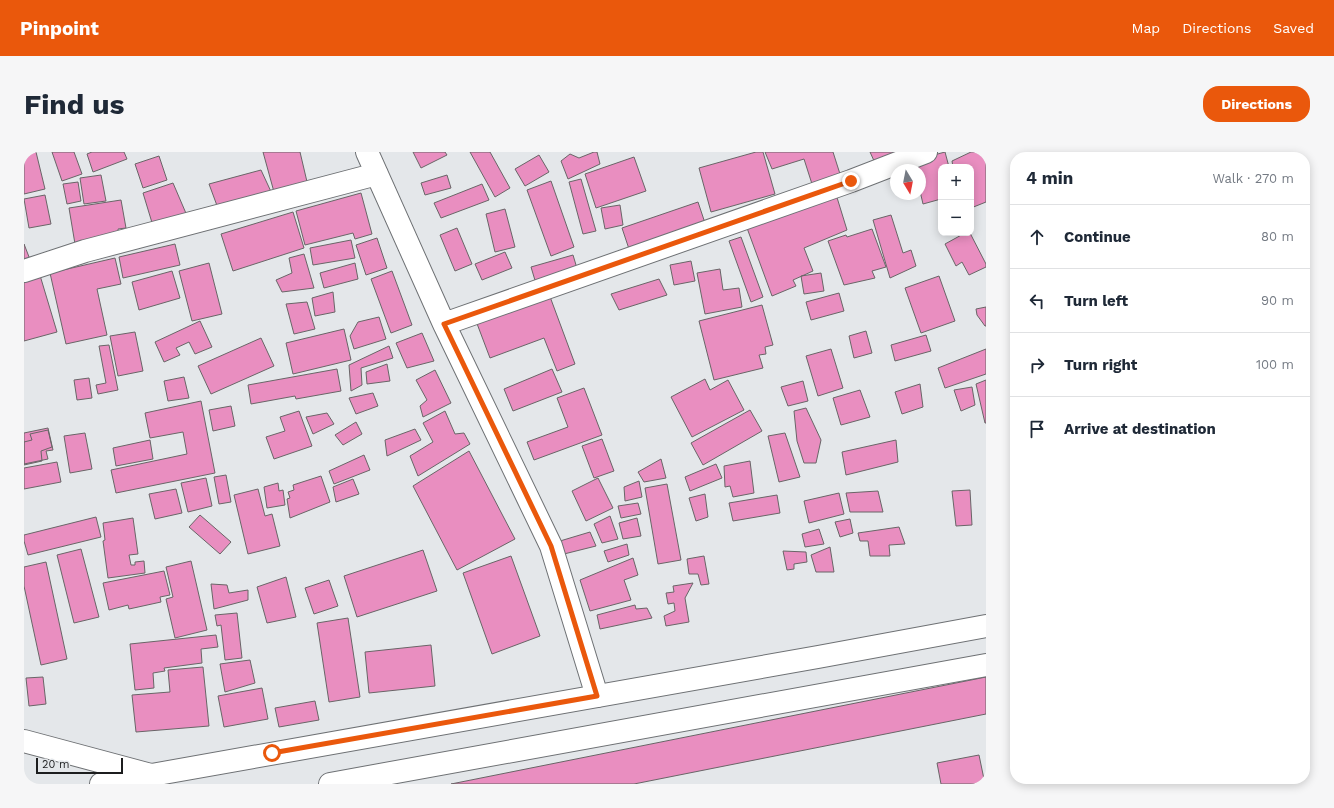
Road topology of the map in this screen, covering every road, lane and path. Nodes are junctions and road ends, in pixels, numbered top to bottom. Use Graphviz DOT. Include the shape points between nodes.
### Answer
graph roads {
  1 [pos="367,152"];
  2 [pos="926,152"];
  3 [pos="377,174"];
  4 [pos="24,271"];
  5 [pos="444,324"];
  6 [pos="986,626"];
  7 [pos="986,665"];
  8 [pos="597,696"];
  9 [pos="24,741"];
  10 [pos="151,775"];
  11 [pos="336,783"];
  12 [pos="101,784"];
  1 -- 3 [label="street"];
  2 -- 5 [label="street" via="851,181"];
  3 -- 4 [label="street" via="85,250"];
  3 -- 5 [label="street"];
  5 -- 8 [label="street" via="551,546"];
  6 -- 8 [label="street"];
  7 -- 11 [label="street"];
  8 -- 10 [label="street"];
  9 -- 10 [label="street"];
  10 -- 12 [label="street"];
}
